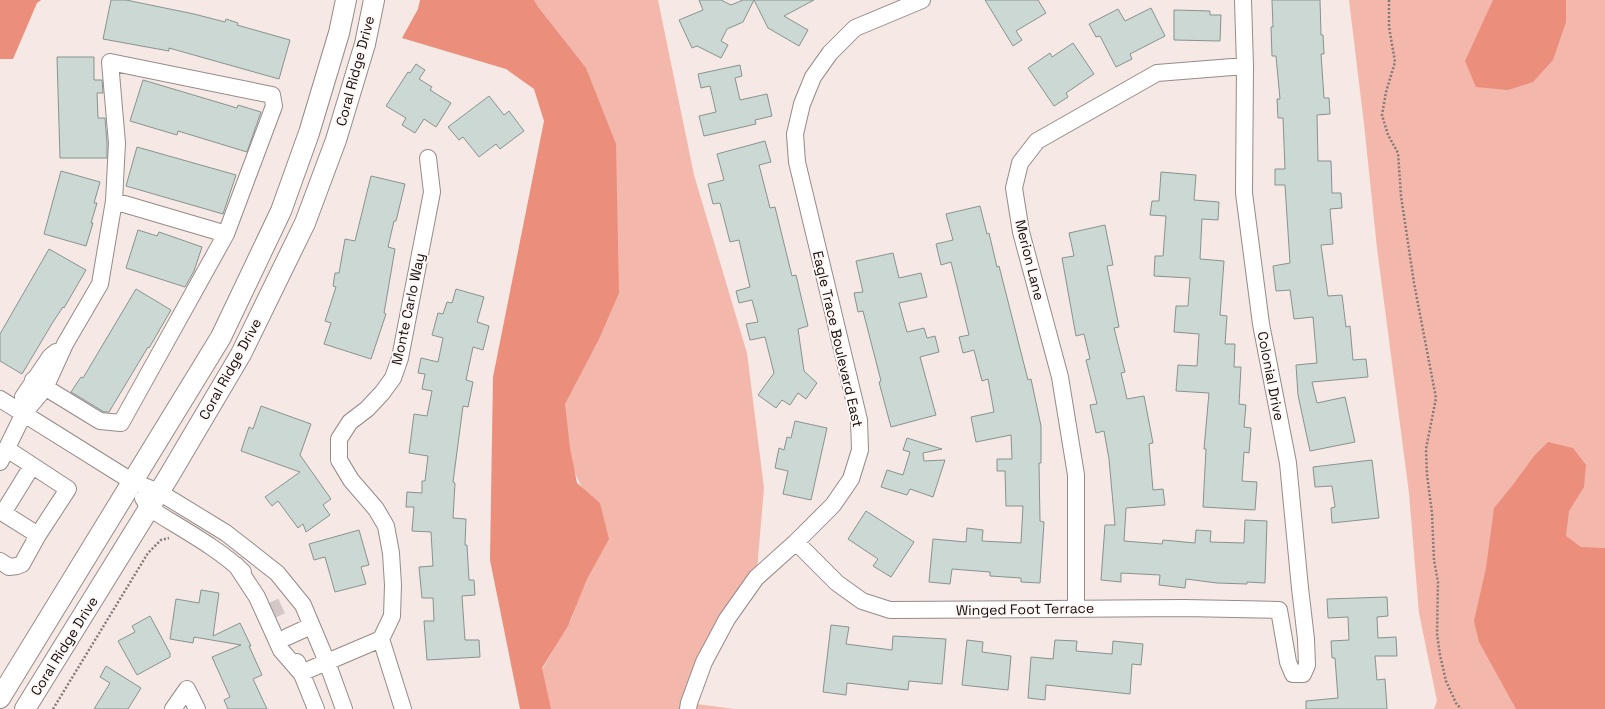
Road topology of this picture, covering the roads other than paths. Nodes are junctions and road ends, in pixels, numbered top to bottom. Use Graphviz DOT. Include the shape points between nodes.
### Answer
graph roads {
  1 [pos="346,0"];
  2 [pos="374,0"];
  3 [pos="922,0"];
  4 [pos="1243,0"];
  5 [pos="1245,66"];
  6 [pos="428,158"];
  7 [pos="114,201"];
  8 [pos="226,234"];
  9 [pos="39,384"];
  10 [pos="0,399"];
  11 [pos="24,413"];
  12 [pos="4,456"];
  13 [pos="32,466"];
  14 [pos="133,482"];
  15 [pos="154,500"];
  16 [pos="2,512"];
  17 [pos="38,535"];
  18 [pos="796,542"];
  19 [pos="0,561"];
  20 [pos="236,565"];
  21 [pos="271,602"];
  22 [pos="1076,608"];
  23 [pos="1279,610"];
  24 [pos="311,626"];
  25 [pos="381,639"];
  26 [pos="327,662"];
  27 [pos="301,673"];
  28 [pos="0,698"];
  29 [pos="25,709"];
  30 [pos="173,709"];
  31 [pos="197,709"];
  32 [pos="316,709"];
  33 [pos="344,709"];
  34 [pos="403,709"];
  35 [pos="688,709"];
  1 -- 14 [label="main road, Coral Ridge Drive" via="310,133 281,211 221,336"];
  2 -- 15 [label="main road, Coral Ridge Drive" via="365,44 338,133 305,223 241,354"];
  3 -- 18 [label="street, Eagle Trace Boulevard East" via="855,28 830,53 813,78 802,104 795,134 797,162 859,420 860,450 851,479 833,505"];
  4 -- 5 [label="street, Colonial Drive"];
  5 -- 22 [label="street, Merion Lane" via="1157,73 1037,141 1020,163 1014,188 1022,232 1060,377 1076,475"];
  5 -- 23 [label="street, Colonial Drive" via="1244,193 1261,324 1288,463 1308,665 1303,674 1293,674 1288,662"];
  6 -- 25 [label="street, Monte Carlo Way" via="432,192 400,358 393,378 382,393 350,422 339,439 339,460 386,526 391,553 392,616"];
  7 -- 8 [label="street"];
  7 -- 8 [label="street" via="117,143 110,62 272,95 274,106"];
  7 -- 9 [label="street" via="100,284 65,344 50,358"];
  8 -- 9 [label="street" via="121,422 100,421"];
  9 -- 11 [label="street" via="23,397"];
  10 -- 11 [label="street"];
  11 -- 12 [label="street"];
  11 -- 14 [label="street"];
  12 -- 13 [label="street"];
  13 -- 16 [label="street"];
  13 -- 17 [label="street" via="68,488"];
  14 -- 15 [label="street"];
  14 -- 28 [label="main road, Coral Ridge Drive"];
  15 -- 20 [label="street"];
  15 -- 24 [label="street" via="226,533 276,573 303,605"];
  15 -- 29 [label="main road, Coral Ridge Drive"];
  16 -- 17 [label="street"];
  17 -- 19 [label="street" via="22,564 9,567"];
  18 -- 22 [label="street, Winged Foot Terrace" via="837,583 862,600 890,610"];
  18 -- 35 [label="street, Eagle Trace Boulevard East" via="756,578 727,619 704,662"];
  20 -- 21 [label="street"];
  20 -- 27 [label="street" via="257,597 281,650"];
  22 -- 23 [label="street, Winged Foot Terrace"];
  24 -- 26 [label="street"];
  24 -- 27 [label="street" via="284,631"];
  25 -- 26 [label="street"];
  25 -- 34 [label="street"];
  26 -- 27 [label="street"];
  26 -- 33 [label="street"];
  27 -- 32 [label="street"];
  30 -- 31 [label="street" via="187,689"];
}
